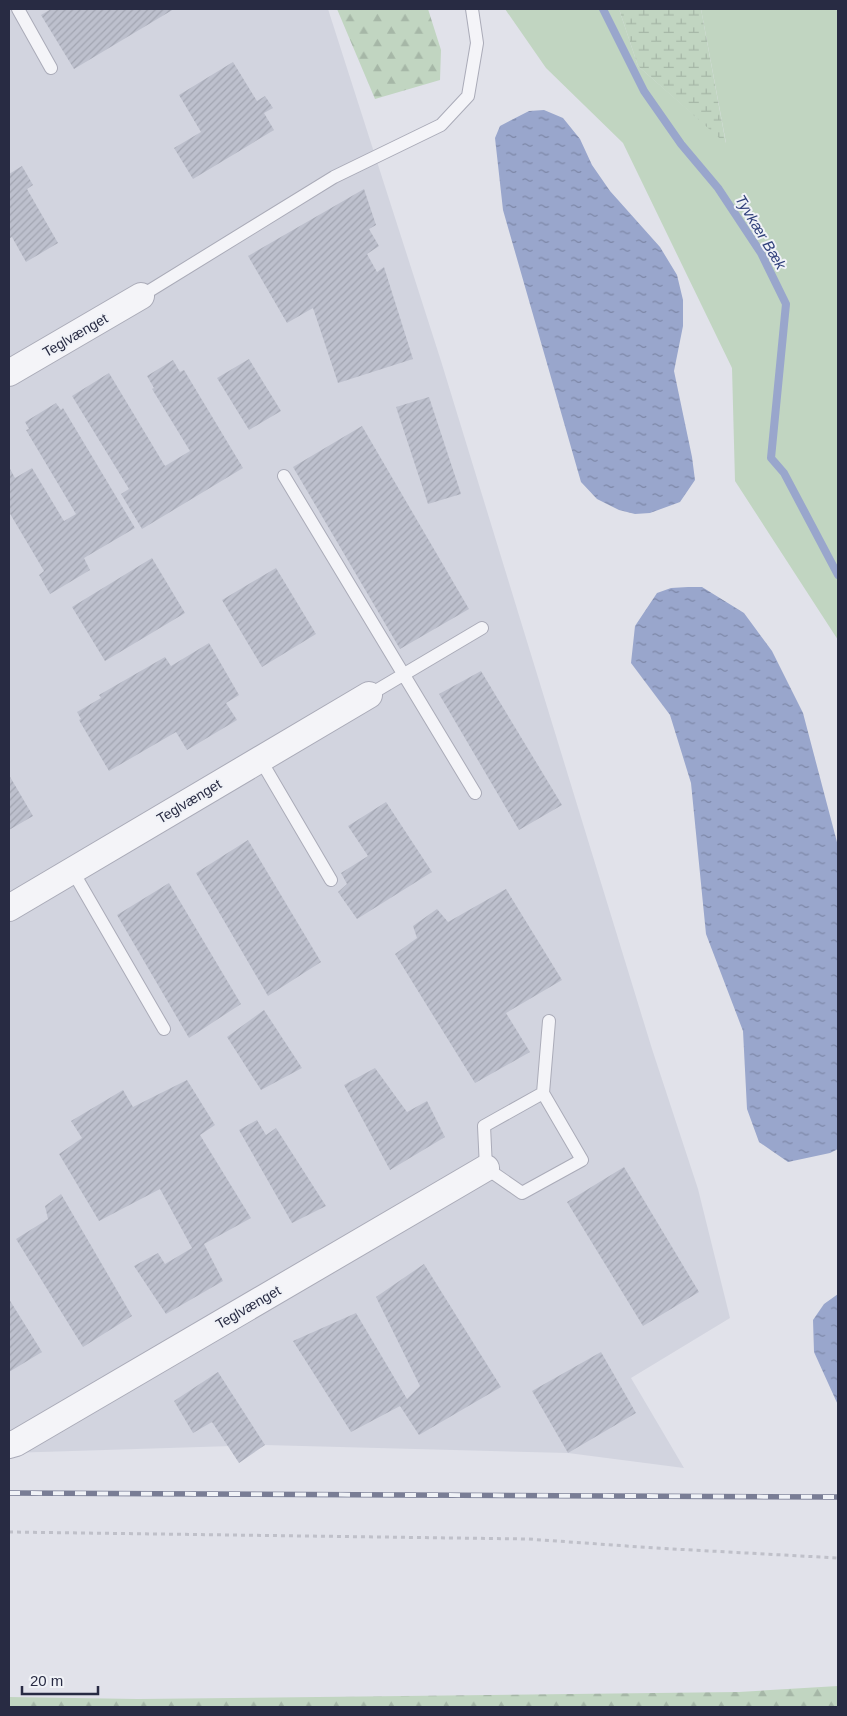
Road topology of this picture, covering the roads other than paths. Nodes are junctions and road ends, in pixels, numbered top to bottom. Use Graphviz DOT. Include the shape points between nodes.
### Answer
graph roads {
  1 [pos="18,9"];
  2 [pos="472,9"];
  3 [pos="51,68"];
  4 [pos="141,296"];
  5 [pos="9,373"];
  6 [pos="284,476"];
  7 [pos="482,628"];
  8 [pos="403,675"];
  9 [pos="368,695"];
  10 [pos="260,760"];
  11 [pos="475,793"];
  12 [pos="72,870"];
  13 [pos="331,880"];
  14 [pos="9,908"];
  15 [pos="550,1021"];
  16 [pos="164,1029"];
  17 [pos="543,1093"];
  18 [pos="486,1168"];
  19 [pos="9,1445"];
  1 -- 3 [label="lane"];
  2 -- 4 [label="lane" via="477,43 468,96 441,125 334,178"];
  4 -- 5 [label="street, Teglvænget"];
  6 -- 8 [label="lane"];
  7 -- 8 [label="lane"];
  8 -- 9 [label="lane"];
  8 -- 11 [label="lane"];
  9 -- 10 [label="street, Teglvænget"];
  10 -- 12 [label="street, Teglvænget"];
  10 -- 13 [label="lane"];
  12 -- 14 [label="street, Teglvænget"];
  12 -- 16 [label="lane"];
  15 -- 17 [label="lane"];
  17 -- 18 [label="lane" via="484,1126"];
  17 -- 18 [label="lane" via="582,1160 522,1193"];
  18 -- 19 [label="street, Teglvænget"];
}
